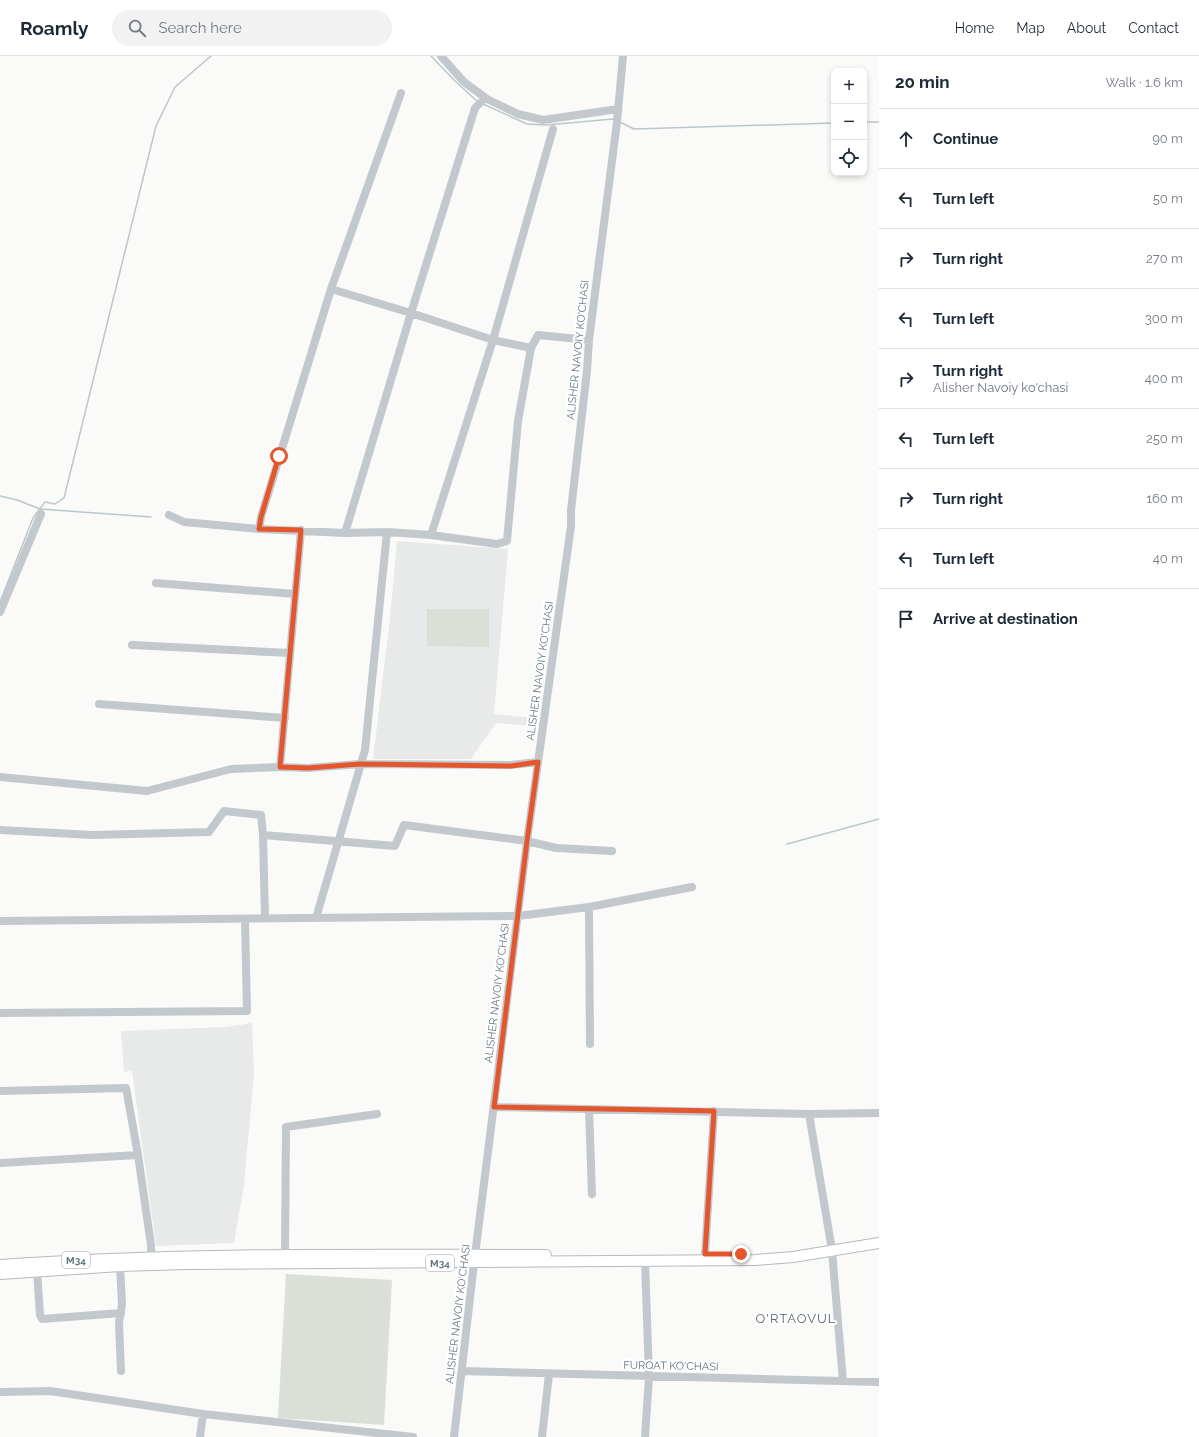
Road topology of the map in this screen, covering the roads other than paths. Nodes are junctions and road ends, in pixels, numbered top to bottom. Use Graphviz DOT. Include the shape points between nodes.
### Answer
graph roads {
  1 [pos="441,56"];
  2 [pos="623,56"];
  3 [pos="402,93"];
  4 [pos="484,98"];
  5 [pos="618,109"];
  6 [pos="553,129"];
  7 [pos="331,289"];
  8 [pos="411,313"];
  9 [pos="492,340"];
  10 [pos="589,340"];
  11 [pos="531,348"];
  12 [pos="41,514"];
  13 [pos="169,515"];
  14 [pos="259,529"];
  15 [pos="301,530"];
  16 [pos="387,532"];
  17 [pos="345,533"];
  18 [pos="431,535"];
  19 [pos="156,583"];
  20 [pos="296,594"];
  21 [pos="0,612"];
  22 [pos="132,645"];
  23 [pos="290,653"];
  24 [pos="99,704"];
  25 [pos="284,718"];
  26 [pos="538,762"];
  27 [pos="360,764"];
  28 [pos="280,767"];
  29 [pos="0,777"];
  30 [pos="0,830"];
  31 [pos="263,835"];
  32 [pos="338,841"];
  33 [pos="527,841"];
  34 [pos="612,851"];
  35 [pos="692,887"];
  36 [pos="589,907"];
  37 [pos="518,916"];
  38 [pos="265,918"];
  39 [pos="316,918"];
  40 [pos="245,919"];
  41 [pos="0,921"];
  42 [pos="0,1013"];
  43 [pos="590,1044"];
  44 [pos="0,1091"];
  45 [pos="494,1107"];
  46 [pos="589,1109"];
  47 [pos="714,1111"];
  48 [pos="879,1113"];
  49 [pos="377,1114"];
  50 [pos="809,1114"];
  51 [pos="138,1155"];
  52 [pos="0,1163"];
  53 [pos="592,1194"];
  54 [pos="879,1236"];
  55 [pos="879,1243"];
  56 [pos="831,1248"];
  57 [pos="285,1254"];
  58 [pos="705,1254"];
  59 [pos="151,1256"];
  60 [pos="475,1259"];
  61 [pos="645,1260"];
  62 [pos="0,1264"];
  63 [pos="120,1266"];
  64 [pos="37,1271"];
  65 [pos="0,1274"];
  66 [pos="121,1313"];
  67 [pos="121,1371"];
  68 [pos="462,1371"];
  69 [pos="549,1374"];
  70 [pos="649,1377"];
  71 [pos="843,1381"];
  72 [pos="879,1382"];
  73 [pos="0,1392"];
  74 [pos="203,1414"];
  75 [pos="360,1434"];
  76 [pos="200,1437"];
  77 [pos="413,1437"];
  78 [pos="454,1437"];
  79 [pos="542,1437"];
  80 [pos="645,1437"];
  1 -- 4 [label="street" via="464,82"];
  2 -- 5 [label="street, ALISHER NAVOIY KO'CHASI"];
  3 -- 7 [label="street"];
  4 -- 5 [label="street" via="518,114 543,120"];
  4 -- 8 [label="street" via="475,108"];
  5 -- 10 [label="street, ALISHER NAVOIY KO'CHASI"];
  6 -- 9 [label="street"];
  7 -- 8 [label="street"];
  7 -- 14 [label="street"];
  8 -- 9 [label="street"];
  8 -- 17 [label="street"];
  9 -- 11 [label="street"];
  9 -- 18 [label="street"];
  10 -- 11 [label="street" via="538,335"];
  10 -- 26 [label="street, ALISHER NAVOIY KO'CHASI" via="570,526"];
  11 -- 18 [label="street" via="518,421 507,541 497,544"];
  12 -- 21 [label="street"];
  13 -- 14 [label="street" via="184,522"];
  14 -- 15 [label="street"];
  15 -- 17 [label="street"];
  15 -- 20 [label="street"];
  16 -- 17 [label="street"];
  16 -- 18 [label="street"];
  16 -- 27 [label="street" via="365,750"];
  19 -- 20 [label="street"];
  20 -- 23 [label="street"];
  22 -- 23 [label="street"];
  23 -- 25 [label="street"];
  24 -- 25 [label="street"];
  25 -- 28 [label="street"];
  26 -- 27 [label="street" via="511,766"];
  26 -- 33 [label="street, ALISHER NAVOIY KO'CHASI"];
  27 -- 28 [label="street" via="308,768"];
  27 -- 32 [label="street"];
  28 -- 29 [label="street" via="231,769 147,791"];
  30 -- 31 [label="street" via="92,835 209,832 224,811 261,815"];
  31 -- 32 [label="street"];
  31 -- 38 [label="street"];
  32 -- 33 [label="street" via="395,846 404,825"];
  32 -- 39 [label="street"];
  33 -- 34 [label="street" via="556,848"];
  33 -- 37 [label="street, ALISHER NAVOIY KO'CHASI"];
  35 -- 36 [label="street"];
  36 -- 37 [label="street"];
  36 -- 43 [label="street"];
  37 -- 39 [label="street"];
  37 -- 45 [label="street, ALISHER NAVOIY KO'CHASI"];
  38 -- 39 [label="street"];
  38 -- 40 [label="street"];
  40 -- 41 [label="street"];
  40 -- 42 [label="street" via="247,1011"];
  44 -- 51 [label="street" via="126,1088"];
  45 -- 46 [label="street"];
  45 -- 60 [label="street, ALISHER NAVOIY KO'CHASI"];
  46 -- 47 [label="street"];
  46 -- 53 [label="street"];
  47 -- 50 [label="street"];
  47 -- 58 [label="street"];
  48 -- 50 [label="street"];
  49 -- 57 [label="street" via="286,1126"];
  50 -- 56 [label="street"];
  51 -- 52 [label="street"];
  51 -- 59 [label="street"];
  54 -- 56 [label="main road, M34"];
  55 -- 56 [label="main road, M34"];
  56 -- 58 [label="main road, M34" via="773,1253"];
  56 -- 61 [label="main road, M34" via="792,1257 755,1260"];
  56 -- 71 [label="street"];
  57 -- 59 [label="main road, M34"];
  57 -- 60 [label="main road, M34"];
  58 -- 60 [label="main road, M34"];
  59 -- 62 [label="main road, M34"];
  60 -- 61 [label="main road, M34"];
  60 -- 63 [label="main road, M34"];
  60 -- 68 [label="street, ALISHER NAVOIY KO'CHASI"];
  61 -- 70 [label="street"];
  63 -- 64 [label="main road, M34"];
  63 -- 66 [label="street"];
  64 -- 65 [label="main road, M34"];
  64 -- 66 [label="street" via="42,1319"];
  66 -- 67 [label="street"];
  68 -- 69 [label="street, FURQAT KO'CHASI"];
  68 -- 78 [label="street, ALISHER NAVOIY KO'CHASI"];
  69 -- 70 [label="street, FURQAT KO'CHASI"];
  69 -- 79 [label="street"];
  70 -- 71 [label="street, FURQAT KO'CHASI"];
  70 -- 80 [label="street"];
  71 -- 72 [label="street, FURQAT KO'CHASI"];
  73 -- 74 [label="street" via="50,1391"];
  74 -- 75 [label="street"];
  74 -- 76 [label="street"];
  75 -- 77 [label="street"];
}
